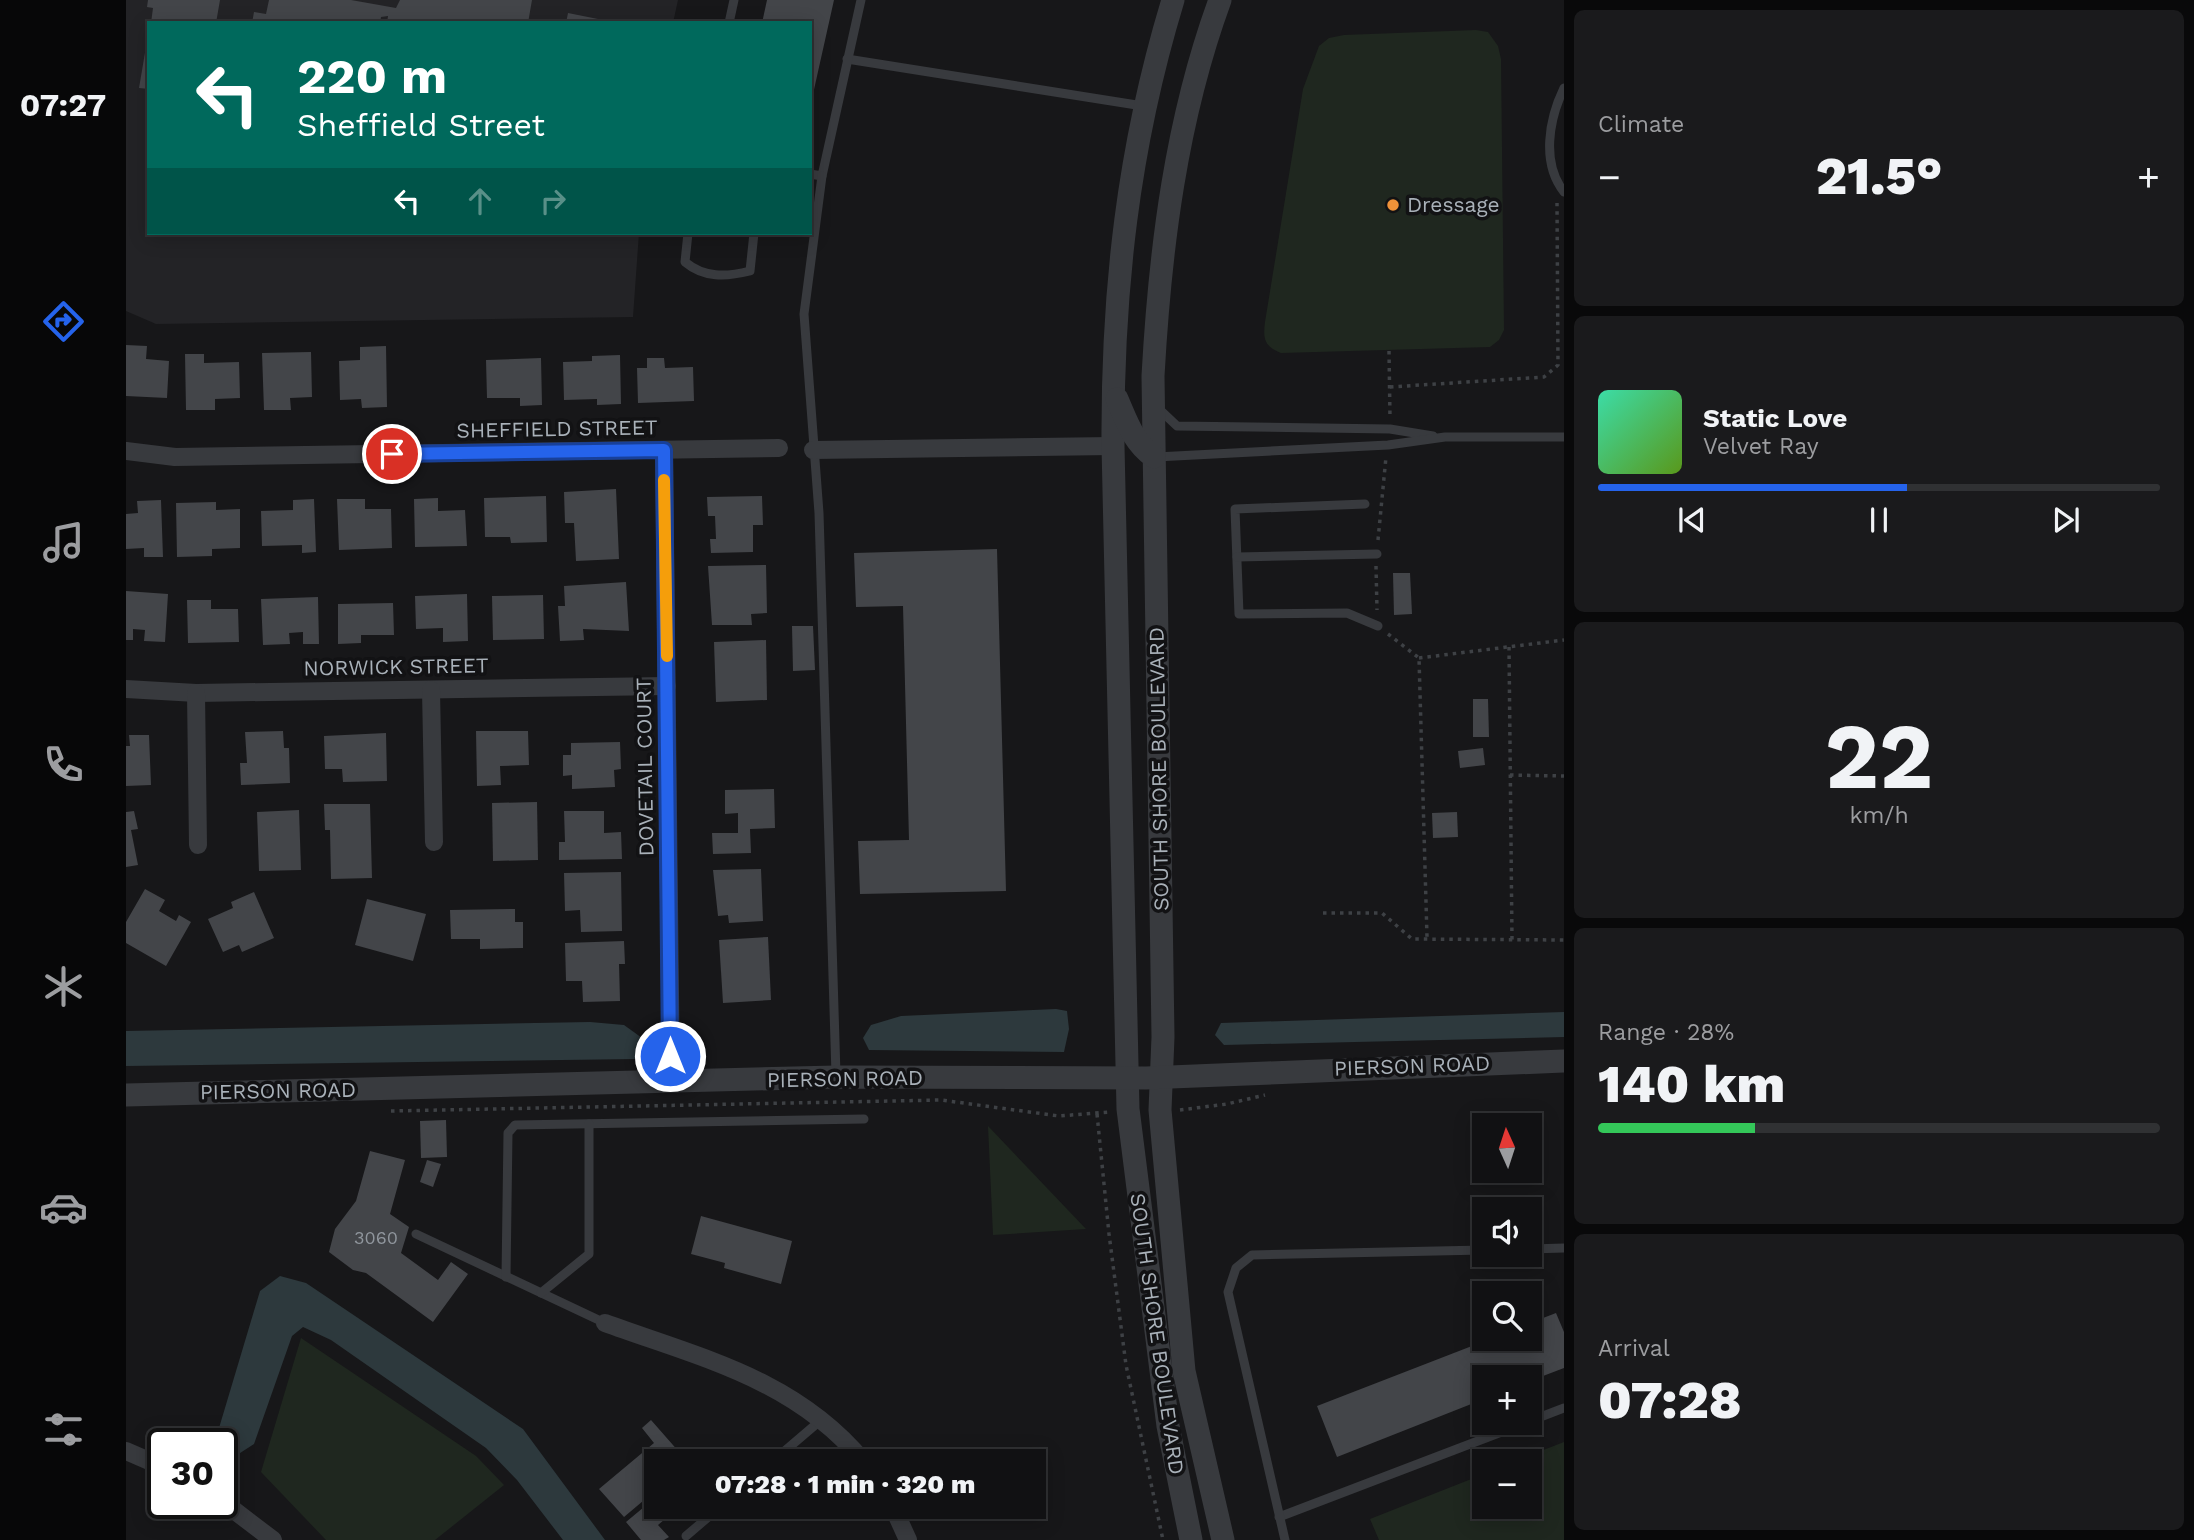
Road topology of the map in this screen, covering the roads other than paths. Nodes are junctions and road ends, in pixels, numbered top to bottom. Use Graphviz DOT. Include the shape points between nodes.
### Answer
graph roads {
  1 [pos="734,0"];
  2 [pos="862,0"];
  3 [pos="1173,0"];
  4 [pos="1220,0"];
  5 [pos="729,21"];
  6 [pos="847,59"];
  7 [pos="1564,88"];
  8 [pos="1145,106"];
  9 [pos="812,174"];
  10 [pos="822,176"];
  11 [pos="1564,192"];
  12 [pos="688,235"];
  13 [pos="754,235"];
  14 [pos="1113,388"];
  15 [pos="1154,404"];
  16 [pos="1445,437"];
  17 [pos="1564,437"];
  18 [pos="1113,446"];
  19 [pos="779,448"];
  20 [pos="664,450"];
  21 [pos="813,450"];
  22 [pos="126,451"];
  23 [pos="1154,457"];
  24 [pos="1155,502"];
  25 [pos="1365,504"];
  26 [pos="1377,554"];
  27 [pos="1237,557"];
  28 [pos="1378,626"];
  29 [pos="667,686"];
  30 [pos="126,689"];
  31 [pos="431,690"];
  32 [pos="196,693"];
  33 [pos="433,842"];
  34 [pos="198,845"];
  35 [pos="1564,1061"];
  36 [pos="836,1077"];
  37 [pos="1161,1077"];
  38 [pos="1128,1078"];
  39 [pos="671,1083"];
  40 [pos="126,1095"];
  41 [pos="864,1119"];
  42 [pos="589,1124"];
  43 [pos="416,1234"];
  44 [pos="1564,1248"];
  45 [pos="1542,1249"];
  46 [pos="1472,1250"];
  47 [pos="506,1277"];
  48 [pos="541,1293"];
  49 [pos="605,1323"];
  50 [pos="1564,1408"];
  51 [pos="1542,1416"];
  52 [pos="822,1419"];
  53 [pos="1493,1435"];
  54 [pos="787,1449"];
  55 [pos="851,1449"];
  56 [pos="126,1451"];
  57 [pos="147,1460"];
  58 [pos="238,1513"];
  59 [pos="1279,1517"];
  60 [pos="706,1519"];
  61 [pos="898,1519"];
  62 [pos="686,1536"];
  63 [pos="273,1540"];
  64 [pos="908,1540"];
  65 [pos="1191,1540"];
  66 [pos="1223,1540"];
  67 [pos="1285,1540"];
  1 -- 5 [label="lane"];
  2 -- 6 [label="lane"];
  3 -- 8 [label="street, SOUTH SHORE BOULEVARD"];
  4 -- 15 [label="street, SOUTH SHORE BOULEVARD" via="1188,111 1173,184 1157,302"];
  6 -- 8 [label="lane"];
  6 -- 10 [label="lane"];
  7 -- 11 [label="lane" via="1550,128 1550,152 1557,183"];
  8 -- 14 [label="street, SOUTH SHORE BOULEVARD" via="1116,286"];
  9 -- 10 [label="lane"];
  10 -- 21 [label="lane" via="804,314"];
  12 -- 13 [label="lane" via="685,261 697,272 727,276 750,271"];
  14 -- 18 [label="street, SOUTH SHORE BOULEVARD"];
  14 -- 23 [label="street" via="1132,434"];
  15 -- 16 [label="lane" via="1177,426 1390,429"];
  15 -- 23 [label="street, SOUTH SHORE BOULEVARD"];
  16 -- 17 [label="lane"];
  16 -- 23 [label="lane" via="1388,445"];
  18 -- 21 [label="street"];
  18 -- 24 [label="street" via="1130,454"];
  18 -- 38 [label="street, SOUTH SHORE BOULEVARD"];
  19 -- 20 [label="street, SHEFFIELD STREET"];
  20 -- 22 [label="street, SHEFFIELD STREET" via="175,457"];
  20 -- 29 [label="street, DOVETAIL COURT"];
  21 -- 36 [label="lane" via="820,513"];
  23 -- 24 [label="street, SOUTH SHORE BOULEVARD"];
  24 -- 37 [label="street, SOUTH SHORE BOULEVARD"];
  25 -- 27 [label="lane" via="1235,509"];
  26 -- 27 [label="lane"];
  27 -- 28 [label="lane" via="1239,614 1347,613"];
  29 -- 31 [label="street, NORWICK STREET"];
  29 -- 39 [label="street, DOVETAIL COURT"];
  30 -- 32 [label="street, NORWICK STREET"];
  31 -- 32 [label="street, NORWICK STREET"];
  31 -- 33 [label="street"];
  32 -- 34 [label="street"];
  35 -- 37 [label="street, PIERSON ROAD"];
  36 -- 38 [label="street, PIERSON ROAD"];
  36 -- 39 [label="street, PIERSON ROAD"];
  37 -- 38 [label="street, PIERSON ROAD"];
  37 -- 66 [label="street, SOUTH SHORE BOULEVARD" via="1160,1110 1184,1371"];
  38 -- 65 [label="street, SOUTH SHORE BOULEVARD" via="1128,1109 1168,1426"];
  39 -- 40 [label="street, PIERSON ROAD"];
  41 -- 42 [label="lane"];
  42 -- 47 [label="lane" via="510,1128"];
  42 -- 48 [label="lane" via="589,1254"];
  43 -- 47 [label="lane"];
  44 -- 45 [label="lane"];
  46 -- 59 [label="lane" via="1252,1255 1236,1268 1228,1292"];
  47 -- 48 [label="lane"];
  48 -- 49 [label="lane"];
  49 -- 52 [label="street" via="754,1377"];
  50 -- 51 [label="lane"];
  52 -- 54 [label="lane"];
  52 -- 55 [label="street"];
  53 -- 59 [label="lane"];
  56 -- 57 [label="street"];
  58 -- 63 [label="street"];
  59 -- 67 [label="lane"];
  60 -- 62 [label="lane"];
  61 -- 64 [label="street"];
}
